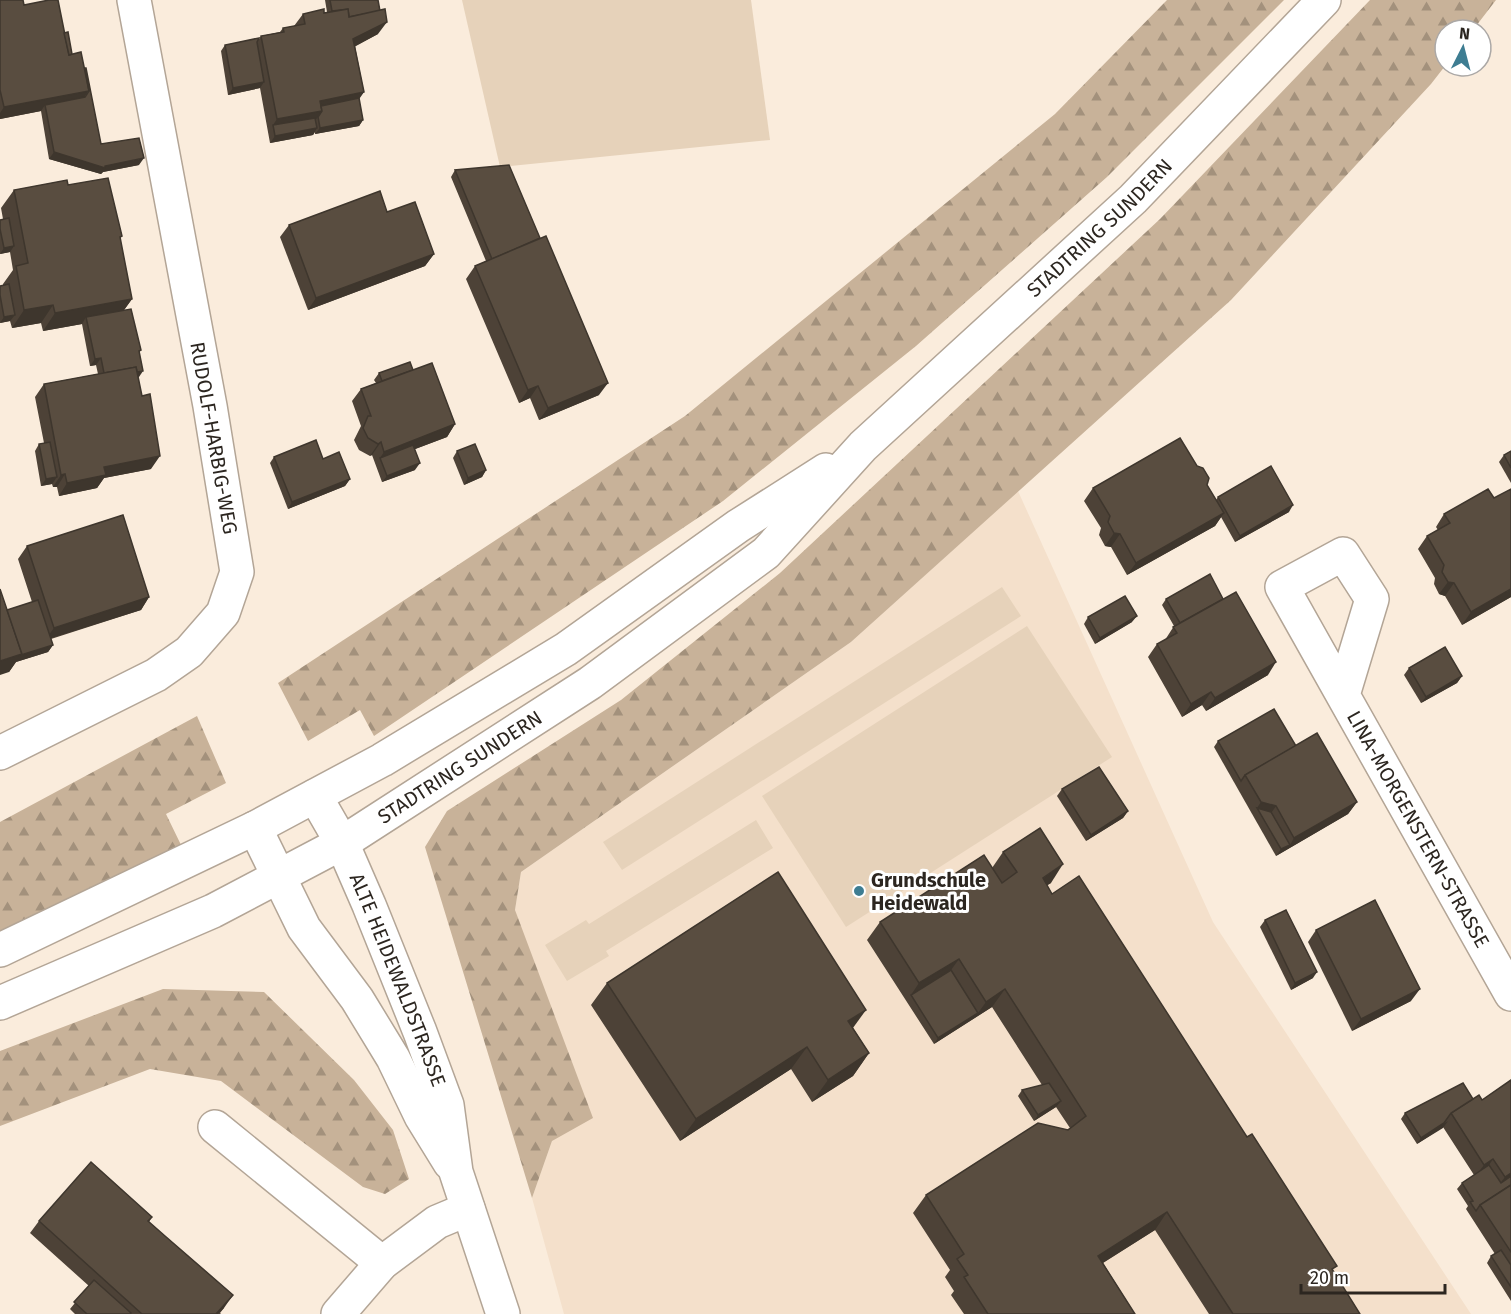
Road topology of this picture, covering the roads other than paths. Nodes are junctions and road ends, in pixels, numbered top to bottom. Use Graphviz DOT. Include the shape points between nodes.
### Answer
graph roads {
  1 [pos="134,0"];
  2 [pos="1324,0"];
  3 [pos="863,446"];
  4 [pos="1342,695"];
  5 [pos="0,753"];
  6 [pos="315,796"];
  7 [pos="255,828"];
  8 [pos="342,843"];
  9 [pos="279,877"];
  10 [pos="0,951"];
  11 [pos="1511,994"];
  12 [pos="0,1003"];
  13 [pos="215,1127"];
  14 [pos="456,1172"];
  15 [pos="468,1209"];
  16 [pos="382,1263"];
  17 [pos="338,1314"];
  18 [pos="503,1314"];
  1 -- 5 [label="main road, RUDOLF-HARBIG-WEG" via="237,572 223,613 189,652 156,675"];
  2 -- 3 [label="main road, STADTRING SUNDERN" via="1133,199"];
  3 -- 6 [label="main road, STADTRING SUNDERN" via="738,526 566,650"];
  3 -- 8 [label="main road, STADTRING SUNDERN" via="766,553 590,683"];
  4 -- 11 [label="main road, LINA-MORGENSTERN-STRASSE"];
  6 -- 7 [label="main road, STADTRING SUNDERN"];
  6 -- 8 [label="main road, ALTE HEIDEWALDSTRASSE"];
  7 -- 9 [label="main road, ALTE HEIDEWALDSTRASSE"];
  7 -- 10 [label="main road, STADTRING SUNDERN"];
  8 -- 9 [label="main road, STADTRING SUNDERN"];
  8 -- 14 [label="main road, ALTE HEIDEWALDSTRASSE" via="447,1105"];
  9 -- 12 [label="main road, STADTRING SUNDERN" via="213,911"];
  9 -- 14 [label="main road, ALTE HEIDEWALDSTRASSE" via="304,928 357,999 393,1058 420,1116"];
  13 -- 16 [label="main road"];
  14 -- 15 [label="main road, ALTE HEIDEWALDSTRASSE"];
  15 -- 16 [label="main road" via="437,1222"];
  15 -- 18 [label="main road, ALTE HEIDEWALDSTRASSE"];
  16 -- 17 [label="main road"];
}
